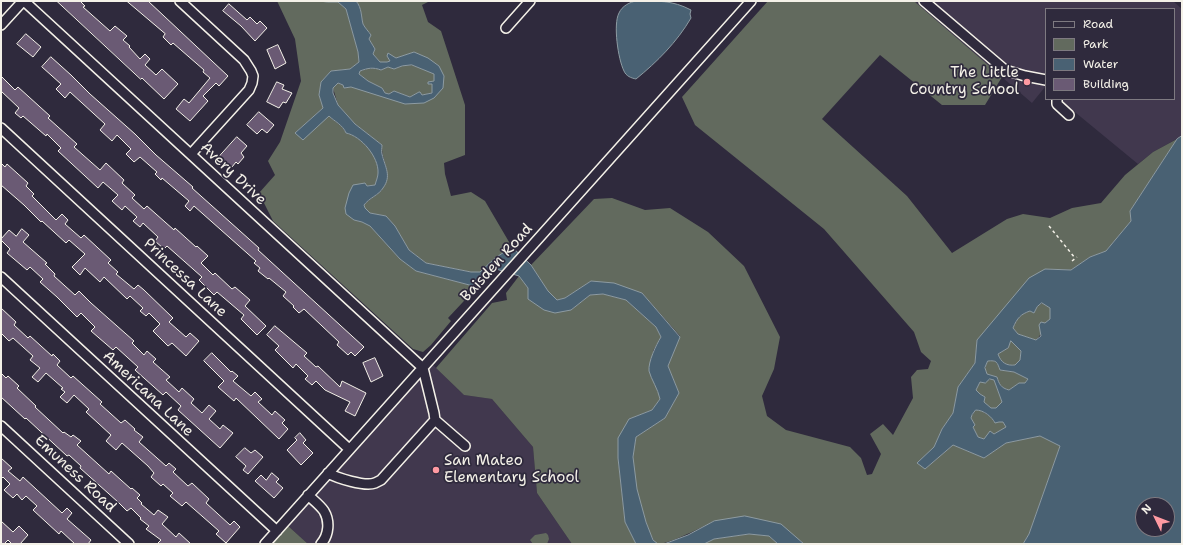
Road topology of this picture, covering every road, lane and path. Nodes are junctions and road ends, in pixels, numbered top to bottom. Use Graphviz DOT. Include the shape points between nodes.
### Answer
graph roads {
  1 [pos="24,1"];
  2 [pos="180,1"];
  3 [pos="530,1"];
  4 [pos="751,1"];
  5 [pos="924,1"];
  6 [pos="1,25"];
  7 [pos="506,28"];
  8 [pos="1045,80"];
  9 [pos="1057,100"];
  10 [pos="1069,115"];
  11 [pos="1,128"];
  12 [pos="191,154"];
  13 [pos="1049,226"];
  14 [pos="1077,257"];
  15 [pos="1075,258"];
  16 [pos="1072,261"];
  17 [pos="1,277"];
  18 [pos="423,368"];
  19 [pos="434,420"];
  20 [pos="1,426"];
  21 [pos="465,446"];
  22 [pos="349,449"];
  23 [pos="328,473"];
  24 [pos="308,495"];
  25 [pos="277,531"];
  26 [pos="130,544"];
  27 [pos="265,544"];
  28 [pos="321,544"];
  1 -- 6 [label="street"];
  1 -- 12 [label="street, Avery Drive"];
  2 -- 12 [label="street" via="244,60 253,76 244,96"];
  3 -- 7 [label="street"];
  4 -- 18 [label="street, Baisden Road"];
  5 -- 8 [label="street" via="1005,70"];
  9 -- 10 [label="street" via="1057,104"];
  11 -- 22 [label="street, Princessa Lane"];
  12 -- 18 [label="street, Avery Drive"];
  13 -- 15 [label="path"];
  14 -- 15 [label="path"];
  15 -- 16 [label="path"];
  17 -- 25 [label="street, Americana Lane"];
  18 -- 19 [label="street"];
  18 -- 22 [label="street, Baisden Road"];
  19 -- 21 [label="street"];
  19 -- 23 [label="street" via="381,480 375,483 338,478"];
  20 -- 26 [label="street, Emuness Road"];
  22 -- 23 [label="street, Baisden Road"];
  23 -- 24 [label="street, Baisden Road"];
  24 -- 25 [label="street, Baisden Road"];
  24 -- 28 [label="street" via="324,510 328,520 328,532"];
  25 -- 27 [label="street, Baisden Road"];
}
